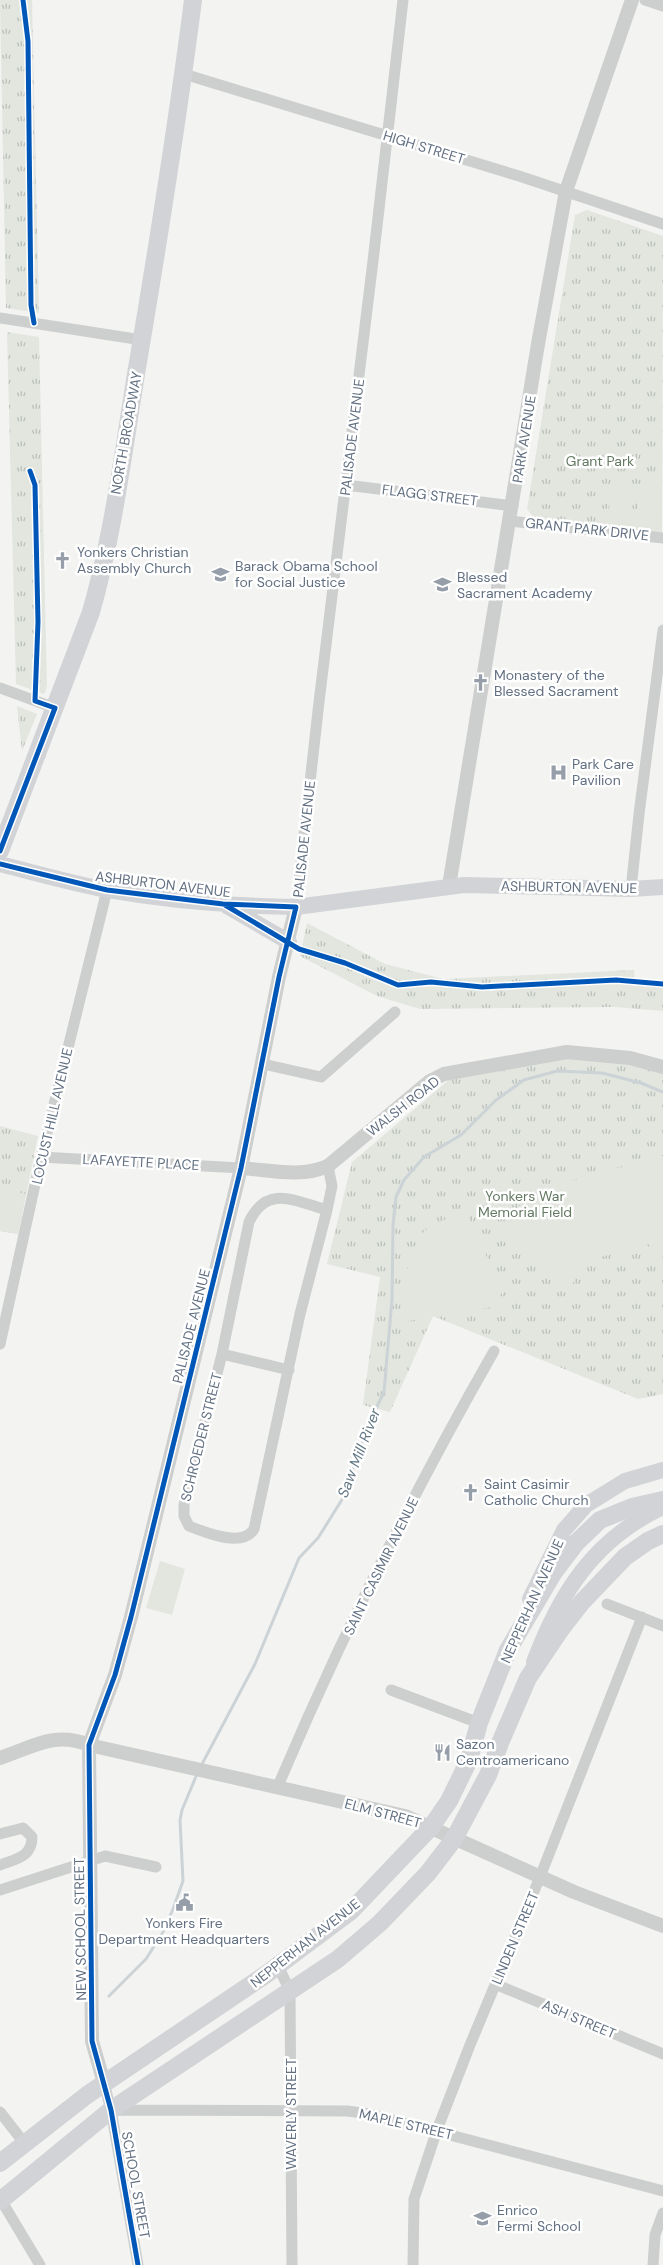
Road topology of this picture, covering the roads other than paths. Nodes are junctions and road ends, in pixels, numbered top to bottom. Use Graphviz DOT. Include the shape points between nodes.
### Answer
graph roads {
  1 [pos="193,0"];
  2 [pos="403,0"];
  3 [pos="632,0"];
  4 [pos="645,0"];
  5 [pos="663,6"];
  6 [pos="184,74"];
  7 [pos="388,136"];
  8 [pos="566,191"];
  9 [pos="663,224"];
  10 [pos="0,318"];
  11 [pos="142,340"];
  12 [pos="346,485"];
  13 [pos="513,506"];
  14 [pos="510,521"];
  15 [pos="663,538"];
  16 [pos="663,638"];
  17 [pos="0,688"];
  18 [pos="659,691"];
  19 [pos="54,708"];
  20 [pos="0,851"];
  21 [pos="0,864"];
  22 [pos="449,886"];
  23 [pos="663,888"];
  24 [pos="631,889"];
  25 [pos="107,890"];
  26 [pos="223,904"];
  27 [pos="296,907"];
  28 [pos="289,942"];
  29 [pos="395,1012"];
  30 [pos="263,1064"];
  31 [pos="663,1067"];
  32 [pos="41,1157"];
  33 [pos="328,1166"];
  34 [pos="241,1168"];
  35 [pos="327,1210"];
  36 [pos="0,1344"];
  37 [pos="494,1351"];
  38 [pos="222,1354"];
  39 [pos="289,1370"];
  40 [pos="663,1470"];
  41 [pos="663,1500"];
  42 [pos="663,1507"];
  43 [pos="663,1534"];
  44 [pos="607,1604"];
  45 [pos="642,1617"];
  46 [pos="663,1626"];
  47 [pos="508,1650"];
  48 [pos="528,1678"];
  49 [pos="391,1690"];
  50 [pos="479,1723"];
  51 [pos="89,1745"];
  52 [pos="0,1758"];
  53 [pos="278,1786"];
  54 [pos="431,1827"];
  55 [pos="0,1834"];
  56 [pos="454,1839"];
  57 [pos="90,1860"];
  58 [pos="0,1865"];
  59 [pos="156,1867"];
  60 [pos="540,1877"];
  61 [pos="0,1890"];
  62 [pos="663,1926"];
  63 [pos="278,1966"];
  64 [pos="495,1984"];
  65 [pos="290,1991"];
  66 [pos="663,2054"];
  67 [pos="104,2083"];
  68 [pos="111,2110"];
  69 [pos="290,2110"];
  70 [pos="0,2112"];
  71 [pos="437,2130"];
  72 [pos="25,2144"];
  73 [pos="0,2163"];
  74 [pos="663,2190"];
  75 [pos="1,2201"];
  76 [pos="663,2213"];
  77 [pos="40,2265"];
  78 [pos="138,2265"];
  79 [pos="292,2265"];
  80 [pos="413,2265"];
  81 [pos="653,2265"];
  1 -- 6 [label="main road, NORTH BROADWAY"];
  2 -- 7 [label="street, PALISADE AVENUE"];
  3 -- 8 [label="street, PARK AVENUE"];
  4 -- 5 [label="street"];
  6 -- 7 [label="street, HIGH STREET"];
  6 -- 11 [label="main road, NORTH BROADWAY"];
  7 -- 8 [label="street, HIGH STREET"];
  7 -- 12 [label="street, PALISADE AVENUE"];
  8 -- 9 [label="street, HIGH STREET"];
  8 -- 13 [label="street, PARK AVENUE"];
  10 -- 11 [label="street"];
  11 -- 19 [label="main road, NORTH BROADWAY" via="98,588"];
  12 -- 13 [label="street, FLAGG STREET"];
  12 -- 27 [label="street, PALISADE AVENUE"];
  13 -- 14 [label="street, PARK AVENUE"];
  14 -- 15 [label="street, GRANT PARK DRIVE"];
  14 -- 22 [label="street, PARK AVENUE"];
  16 -- 18 [label="street"];
  17 -- 19 [label="street"];
  18 -- 24 [label="street"];
  19 -- 20 [label="main road, NORTH BROADWAY"];
  21 -- 25 [label="main road, ASHBURTON AVENUE"];
  22 -- 24 [label="main road, ASHBURTON AVENUE"];
  22 -- 27 [label="main road, ASHBURTON AVENUE"];
  23 -- 24 [label="main road, ASHBURTON AVENUE"];
  25 -- 26 [label="main road, ASHBURTON AVENUE"];
  25 -- 32 [label="street, LOCUST HILL AVENUE"];
  26 -- 27 [label="main road, ASHBURTON AVENUE"];
  26 -- 28 [label="main road"];
  27 -- 28 [label="street, PALISADE AVENUE"];
  28 -- 30 [label="street, PALISADE AVENUE"];
  29 -- 30 [label="street" via="321,1078"];
  30 -- 34 [label="street, PALISADE AVENUE"];
  31 -- 33 [label="street, WALSH ROAD" via="630,1058 567,1052 444,1074 430,1081"];
  32 -- 34 [label="street, LAFAYETTE PLACE"];
  32 -- 36 [label="street, LOCUST HILL AVENUE"];
  33 -- 34 [label="street, WALSH ROAD" via="303,1173"];
  33 -- 35 [label="street, SCHROEDER STREET" via="332,1186"];
  34 -- 51 [label="street, PALISADE AVENUE" via="131,1617 115,1675"];
  35 -- 38 [label="street, SCHROEDER STREET" via="274,1198 255,1210 249,1222"];
  35 -- 39 [label="street, SCHROEDER STREET"];
  37 -- 53 [label="street, SAINT CASIMIR AVENUE" via="384,1556"];
  38 -- 39 [label="street"];
  38 -- 39 [label="street, SCHROEDER STREET" via="184,1505 189,1526 200,1530 234,1538 251,1535"];
  40 -- 47 [label="main road, NEPPERHAN AVENUE" via="624,1481 586,1505 564,1530"];
  41 -- 47 [label="main road" via="632,1507 592,1526 554,1572"];
  42 -- 48 [label="main road, NEPPERHAN AVENUE" via="618,1535 592,1557 567,1590"];
  43 -- 48 [label="main road" via="625,1557 585,1599"];
  44 -- 45 [label="street"];
  45 -- 46 [label="street"];
  45 -- 60 [label="street, LINDEN STREET"];
  47 -- 50 [label="main road, NEPPERHAN AVENUE"];
  48 -- 56 [label="main road, NEPPERHAN AVENUE" via="488,1775"];
  49 -- 50 [label="street"];
  50 -- 54 [label="main road, NEPPERHAN AVENUE" via="469,1760 449,1801"];
  51 -- 52 [label="street" via="74,1739 57,1738"];
  51 -- 53 [label="street, ELM STREET"];
  51 -- 57 [label="street, NEW SCHOOL STREET"];
  53 -- 54 [label="street, ELM STREET" via="405,1816"];
  54 -- 56 [label="street, ELM STREET"];
  54 -- 63 [label="main road, NEPPERHAN AVENUE" via="351,1911"];
  55 -- 58 [label="street" via="23,1828 32,1837 25,1856"];
  56 -- 60 [label="street, ELM STREET"];
  56 -- 65 [label="main road, NEPPERHAN AVENUE" via="428,1874 380,1923 338,1959"];
  57 -- 59 [label="street" via="105,1856"];
  57 -- 61 [label="street"];
  57 -- 67 [label="street, NEW SCHOOL STREET" via="92,2041"];
  60 -- 62 [label="street, ELM STREET"];
  60 -- 64 [label="street, LINDEN STREET"];
  63 -- 65 [label="street, WAVERLY STREET"];
  63 -- 67 [label="main road, NEPPERHAN AVENUE"];
  64 -- 66 [label="street, ASH STREET"];
  64 -- 71 [label="street, LINDEN STREET"];
  65 -- 68 [label="main road, NEPPERHAN AVENUE"];
  65 -- 69 [label="street, WAVERLY STREET"];
  67 -- 68 [label="street, NEW SCHOOL STREET"];
  67 -- 72 [label="main road, NEPPERHAN AVENUE"];
  68 -- 69 [label="street, MAPLE STREET"];
  68 -- 75 [label="main road, NEPPERHAN AVENUE"];
  68 -- 78 [label="street, SCHOOL STREET"];
  69 -- 71 [label="street, MAPLE STREET" via="370,2114"];
  69 -- 79 [label="street, WAVERLY STREET"];
  70 -- 72 [label="street"];
  71 -- 74 [label="street, MAPLE STREET"];
  71 -- 80 [label="street, LINDEN STREET" via="414,2199"];
  72 -- 73 [label="main road, NEPPERHAN AVENUE"];
  75 -- 77 [label="street"];
  76 -- 81 [label="street" via="654,2242"];
}
